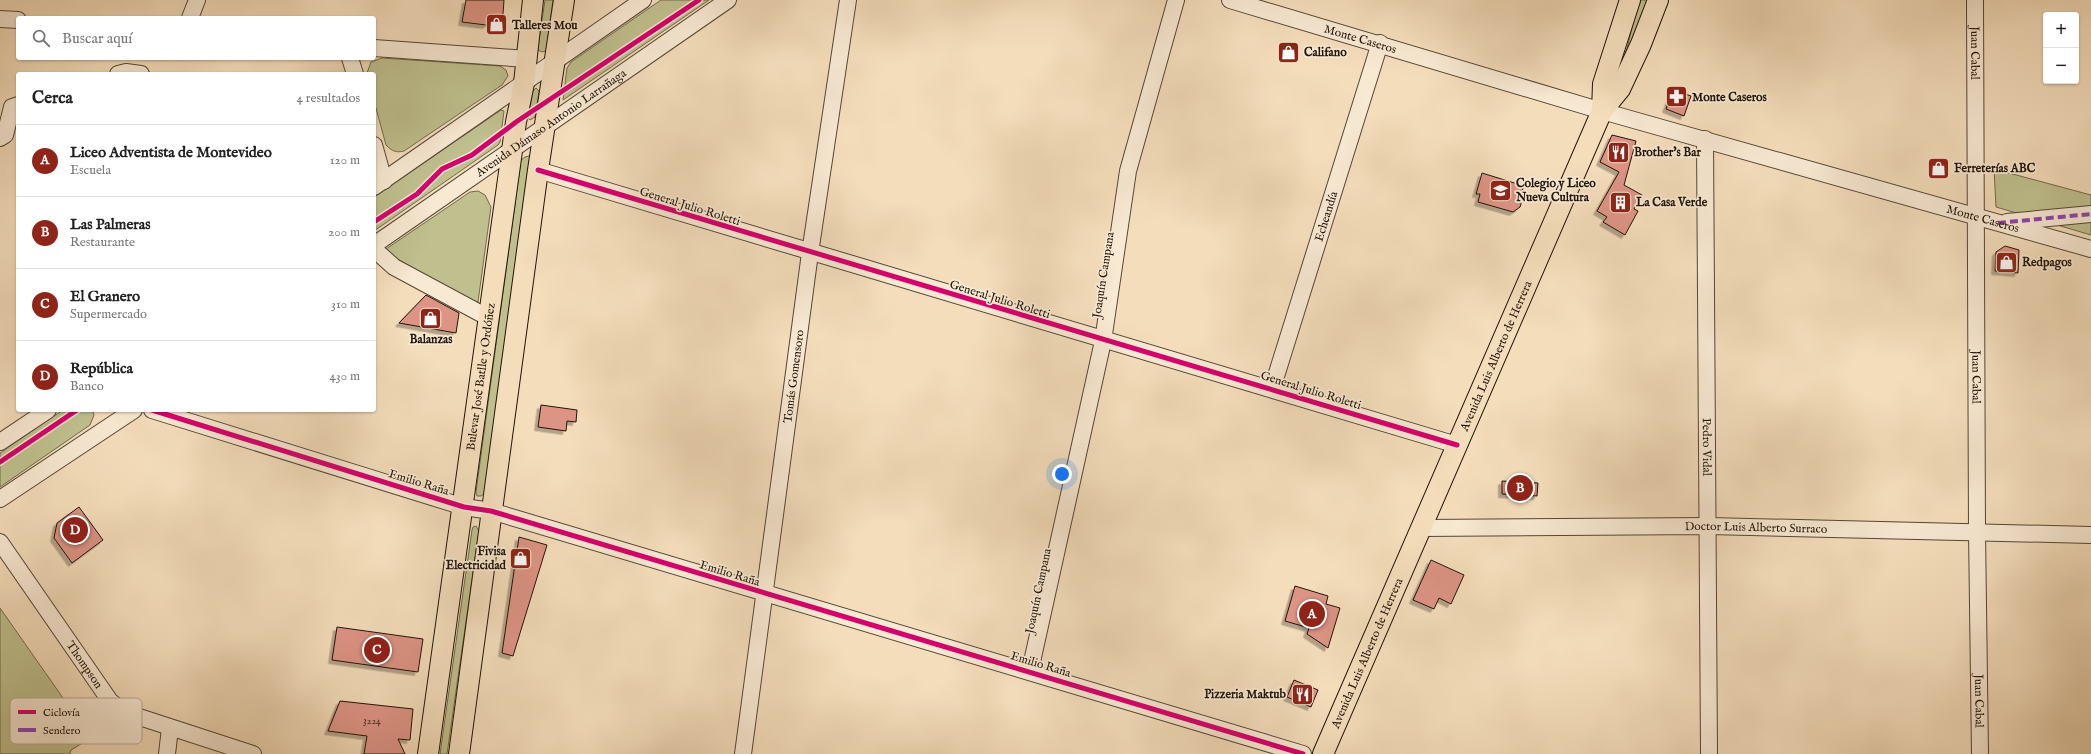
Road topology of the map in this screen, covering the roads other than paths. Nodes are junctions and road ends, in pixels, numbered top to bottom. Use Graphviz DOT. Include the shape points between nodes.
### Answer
graph roads {
  1 [pos="197,0"];
  2 [pos="533,0"];
  3 [pos="564,0"];
  4 [pos="643,0"];
  5 [pos="728,0"];
  6 [pos="848,0"];
  7 [pos="1176,0"];
  8 [pos="1230,0"];
  9 [pos="1630,0"];
  10 [pos="1658,0"];
  11 [pos="1974,0"];
  12 [pos="191,16"];
  13 [pos="0,19"];
  14 [pos="16,20"];
  15 [pos="1380,43"];
  16 [pos="376,48"];
  17 [pos="527,59"];
  18 [pos="351,60"];
  19 [pos="554,61"];
  20 [pos="354,72"];
  21 [pos="524,82"];
  22 [pos="16,106"];
  23 [pos="1602,111"];
  24 [pos="544,128"];
  25 [pos="0,138"];
  26 [pos="1705,139"];
  27 [pos="512,150"];
  28 [pos="376,161"];
  29 [pos="538,170"];
  30 [pos="379,184"];
  31 [pos="2091,214"];
  32 [pos="1975,216"];
  33 [pos="1998,223"];
  34 [pos="376,244"];
  35 [pos="2091,249"];
  36 [pos="376,252"];
  37 [pos="810,253"];
  38 [pos="489,318"];
  39 [pos="1103,340"];
  40 [pos="1272,389"];
  41 [pos="45,412"];
  42 [pos="131,412"];
  43 [pos="158,412"];
  44 [pos="0,442"];
  45 [pos="1457,445"];
  46 [pos="0,500"];
  47 [pos="464,507"];
  48 [pos="491,512"];
  49 [pos="1709,526"];
  50 [pos="1420,528"];
  51 [pos="1977,531"];
  52 [pos="2091,534"];
  53 [pos="0,542"];
  54 [pos="765,594"];
  55 [pos="1030,672"];
  56 [pos="107,698"];
  57 [pos="142,718"];
  58 [pos="170,728"];
  59 [pos="167,754"];
  60 [pos="252,754"];
  61 [pos="428,754"];
  62 [pos="459,754"];
  63 [pos="743,754"];
  64 [pos="1303,754"];
  65 [pos="1323,754"];
  66 [pos="1709,754"];
  67 [pos="1980,754"];
  1 -- 12 [label="street"];
  2 -- 17 [label="main road, Bulevar José Batlle y Ordóñez"];
  3 -- 19 [label="main road"];
  4 -- 19 [label="street"];
  5 -- 24 [label="street, Avenida Dámaso Antonio Larrañaga"];
  6 -- 37 [label="street, Tomás Gomensoro"];
  7 -- 39 [label="street, Joaquín Campana" via="1128,171"];
  8 -- 15 [label="street, Monte Caseros"];
  9 -- 23 [label="main road, Avenida Luis Alberto de Herrera" via="1603,84"];
  10 -- 23 [label="main road, Avenida Luis Alberto de Herrera" via="1620,89"];
  11 -- 32 [label="street, Juan Cabal"];
  13 -- 14 [label="street"];
  15 -- 23 [label="street, Monte Caseros"];
  15 -- 40 [label="street, Echeandía"];
  16 -- 17 [label="street"];
  17 -- 21 [label="main road, Bulevar José Batlle y Ordóñez"];
  18 -- 20 [label="street"];
  19 -- 21 [label="street"];
  19 -- 24 [label="main road"];
  21 -- 27 [label="main road, Bulevar José Batlle y Ordóñez"];
  21 -- 30 [label="street"];
  22 -- 25 [label="street" via="12,107 5,135"];
  23 -- 26 [label="street, Monte Caseros"];
  23 -- 45 [label="main road, Avenida Luis Alberto de Herrera"];
  24 -- 27 [label="street, Avenida Dámaso Antonio Larrañaga"];
  24 -- 29 [label="main road"];
  26 -- 32 [label="street, Monte Caseros"];
  26 -- 49 [label="street, Pedro Vidal"];
  27 -- 34 [label="street, Avenida Dámaso Antonio Larrañaga"];
  27 -- 38 [label="main road, Bulevar José Batlle y Ordóñez"];
  28 -- 30 [label="street"];
  29 -- 37 [label="street, General Julio Roletti"];
  29 -- 48 [label="main road"];
  31 -- 33 [label="street"];
  32 -- 33 [label="street, Monte Caseros"];
  32 -- 51 [label="street, Juan Cabal"];
  33 -- 35 [label="street, Monte Caseros"];
  36 -- 38 [label="street" via="394,267"];
  37 -- 39 [label="street, General Julio Roletti"];
  37 -- 54 [label="street, Tomás Gomensoro"];
  38 -- 47 [label="main road, Bulevar José Batlle y Ordóñez"];
  39 -- 40 [label="street, General Julio Roletti"];
  39 -- 55 [label="street, Joaquín Campana"];
  40 -- 45 [label="street, General Julio Roletti"];
  41 -- 44 [label="street"];
  42 -- 46 [label="street"];
  43 -- 47 [label="street, Emilio Raña"];
  45 -- 50 [label="main road, Avenida Luis Alberto de Herrera"];
  47 -- 48 [label="street, Emilio Raña"];
  47 -- 61 [label="main road, Bulevar José Batlle y Ordóñez"];
  48 -- 54 [label="street, Emilio Raña"];
  48 -- 62 [label="main road"];
  49 -- 50 [label="street, Doctor Luis Alberto Surraco"];
  49 -- 51 [label="street, Doctor Luis Alberto Surraco"];
  49 -- 66 [label="street, Pedro Vidal"];
  50 -- 65 [label="main road, Avenida Luis Alberto de Herrera"];
  51 -- 52 [label="street, Doctor Luis Alberto Surraco"];
  51 -- 67 [label="street, Juan Cabal"];
  53 -- 56 [label="street, Thompson"];
  54 -- 55 [label="street, Emilio Raña"];
  54 -- 63 [label="street, Tomás Gomensoro"];
  55 -- 64 [label="street, Emilio Raña"];
  57 -- 58 [label="street, Thompson"];
  58 -- 59 [label="street"];
  58 -- 60 [label="street, Thompson"];
}
